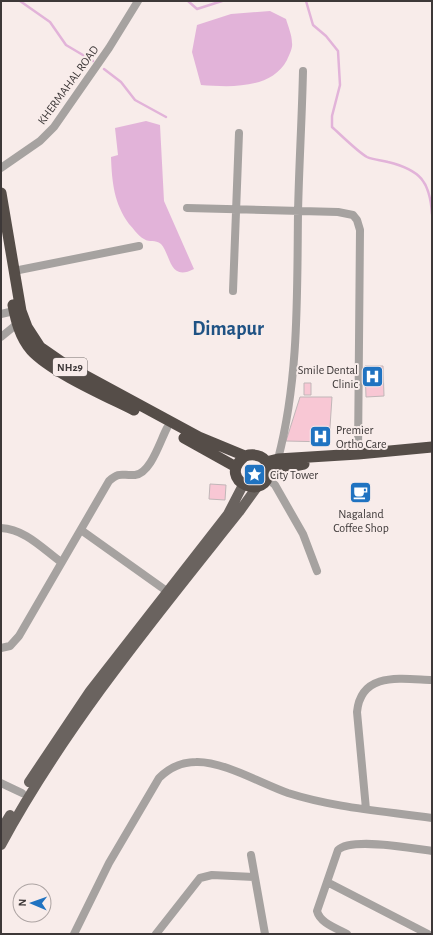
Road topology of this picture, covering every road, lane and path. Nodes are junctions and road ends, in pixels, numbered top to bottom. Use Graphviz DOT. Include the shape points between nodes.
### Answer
graph roads {
  1 [pos="138,1"];
  2 [pos="303,70"];
  3 [pos="239,133"];
  4 [pos="1,168"];
  5 [pos="1,193"];
  6 [pos="187,208"];
  7 [pos="237,210"];
  8 [pos="298,212"];
  9 [pos="1,233"];
  10 [pos="139,246"];
  11 [pos="14,271"];
  12 [pos="233,291"];
  13 [pos="14,312"];
  14 [pos="1,314"];
  15 [pos="17,324"];
  16 [pos="1,337"];
  17 [pos="166,428"];
  18 [pos="432,447"];
  19 [pos="358,454"];
  20 [pos="432,454"];
  21 [pos="245,456"];
  22 [pos="278,459"];
  23 [pos="236,466"];
  24 [pos="267,470"];
  25 [pos="243,485"];
  26 [pos="257,487"];
  27 [pos="1,528"];
  28 [pos="81,530"];
  29 [pos="62,562"];
  30 [pos="317,571"];
  31 [pos="168,592"];
  32 [pos="1,648"];
  33 [pos="432,680"];
  34 [pos="1,783"];
  35 [pos="22,793"];
  36 [pos="366,809"];
  37 [pos="432,818"];
  38 [pos="1,830"];
  39 [pos="1,845"];
  40 [pos="432,851"];
  41 [pos="251,855"];
  42 [pos="254,876"];
  43 [pos="327,882"];
  44 [pos="74,934"];
  45 [pos="156,934"];
  46 [pos="265,934"];
  47 [pos="347,934"];
  48 [pos="428,934"];
  1 -- 4 [label="street, KHERMAHAL ROAD" via="54,127 40,141"];
  2 -- 8 [label="street"];
  3 -- 7 [label="street"];
  5 -- 11 [label="highway, NH29"];
  6 -- 7 [label="street"];
  7 -- 8 [label="street"];
  7 -- 12 [label="street"];
  8 -- 19 [label="street" via="353,215 360,230"];
  8 -- 22 [label="street" via="298,280 292,396"];
  9 -- 13 [label="highway, NH29"];
  10 -- 11 [label="street"];
  11 -- 21 [label="highway, NH29" via="21,311 27,327 40,347 66,365 199,437"];
  13 -- 14 [label="street"];
  13 -- 15 [label="highway, NH29"];
  15 -- 16 [label="street"];
  15 -- 17 [label="highway, NH29" via="31,349 46,362"];
  17 -- 23 [label="highway, NH29"];
  17 -- 28 [label="street" via="148,468 134,475 114,476"];
  18 -- 19 [label="highway"];
  19 -- 22 [label="highway"];
  20 -- 24 [label="highway" via="300,464"];
  21 -- 23 [label="highway"];
  21 -- 24 [label="highway, NH29" via="257,455"];
  22 -- 24 [label="highway"];
  23 -- 25 [label="highway" via="238,480"];
  24 -- 26 [label="highway" via="263,484"];
  24 -- 30 [label="street" via="303,534"];
  25 -- 26 [label="highway"];
  25 -- 31 [label="main road" via="228,514"];
  26 -- 39 [label="main road" via="114,671 36,784"];
  27 -- 29 [label="street" via="16,530 25,535"];
  28 -- 29 [label="street"];
  28 -- 31 [label="street"];
  29 -- 32 [label="street" via="19,636 10,646"];
  31 -- 35 [label="main road" via="90,691"];
  33 -- 36 [label="street" via="391,678 378,682 362,693 357,712"];
  34 -- 35 [label="street"];
  35 -- 38 [label="main road"];
  36 -- 37 [label="street"];
  36 -- 44 [label="street" via="327,804 288,793 212,763 176,765 159,778 109,863"];
  40 -- 43 [label="street" via="380,844 348,844 338,850"];
  41 -- 42 [label="street"];
  42 -- 45 [label="street" via="212,875 200,878"];
  42 -- 46 [label="street"];
  43 -- 47 [label="street" via="317,910 319,917"];
  43 -- 48 [label="street"];
}
